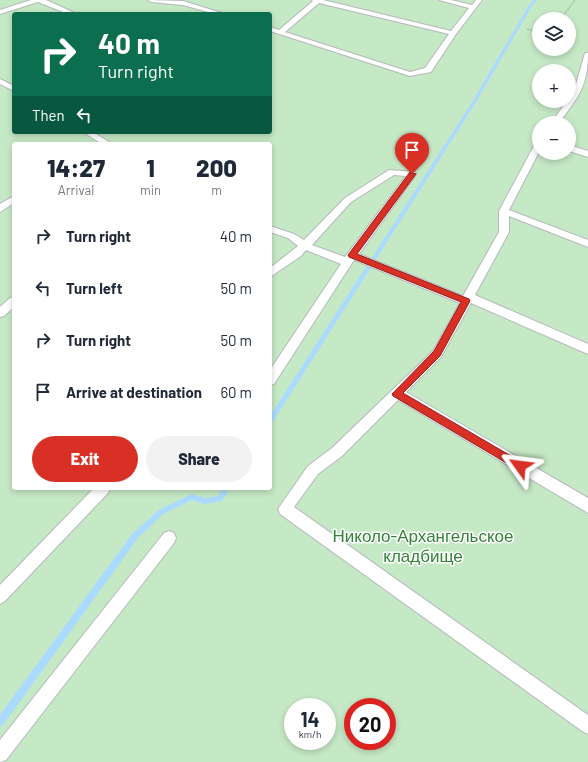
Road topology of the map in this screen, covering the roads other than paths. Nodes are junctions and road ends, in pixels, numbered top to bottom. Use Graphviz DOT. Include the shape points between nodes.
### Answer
graph roads {
  1 [pos="38,0"];
  2 [pos="150,0"];
  3 [pos="317,0"];
  4 [pos="442,0"];
  5 [pos="479,0"];
  6 [pos="474,7"];
  7 [pos="0,12"];
  8 [pos="69,12"];
  9 [pos="215,12"];
  10 [pos="272,30"];
  11 [pos="281,32"];
  12 [pos="453,33"];
  13 [pos="588,55"];
  14 [pos="0,81"];
  15 [pos="12,88"];
  16 [pos="560,116"];
  17 [pos="90,134"];
  18 [pos="97,142"];
  19 [pos="576,150"];
  20 [pos="588,154"];
  21 [pos="532,157"];
  22 [pos="12,200"];
  23 [pos="0,209"];
  24 [pos="504,211"];
  25 [pos="272,230"];
  26 [pos="588,244"];
  27 [pos="305,246"];
  28 [pos="349,259"];
  29 [pos="272,272"];
  30 [pos="467,299"];
  31 [pos="12,303"];
  32 [pos="0,313"];
  33 [pos="588,349"];
  34 [pos="272,377"];
  35 [pos="396,394"];
  36 [pos="101,490"];
  37 [pos="588,506"];
  38 [pos="169,538"];
  39 [pos="0,596"];
  40 [pos="588,725"];
  41 [pos="0,754"];
  1 -- 7 [label="lane"];
  1 -- 8 [label="lane"];
  2 -- 9 [label="lane" via="183,3"];
  3 -- 11 [label="lane"];
  3 -- 12 [label="lane"];
  4 -- 6 [label="lane"];
  5 -- 6 [label="lane"];
  6 -- 12 [label="lane"];
  10 -- 11 [label="lane"];
  11 -- 12 [label="lane" via="410,74 428,70"];
  13 -- 16 [label="lane" via="578,91"];
  14 -- 15 [label="lane"];
  17 -- 18 [label="lane"];
  19 -- 20 [label="lane"];
  21 -- 24 [label="lane"];
  22 -- 23 [label="lane"];
  24 -- 26 [label="lane"];
  24 -- 30 [label="lane" via="504,232"];
  25 -- 27 [label="lane" via="290,236"];
  27 -- 28 [label="lane"];
  27 -- 28 [label="lane" via="348,200 392,172 412,174"];
  27 -- 29 [label="lane"];
  28 -- 30 [label="lane" via="363,258"];
  28 -- 34 [label="lane"];
  30 -- 33 [label="lane"];
  30 -- 35 [label="lane" via="437,354"];
  31 -- 32 [label="lane"];
  35 -- 37 [label="lane"];
  35 -- 40 [label="lane" via="337,452 312,470 285,509"];
  36 -- 39 [label="lane"];
  38 -- 41 [label="lane"];
}
